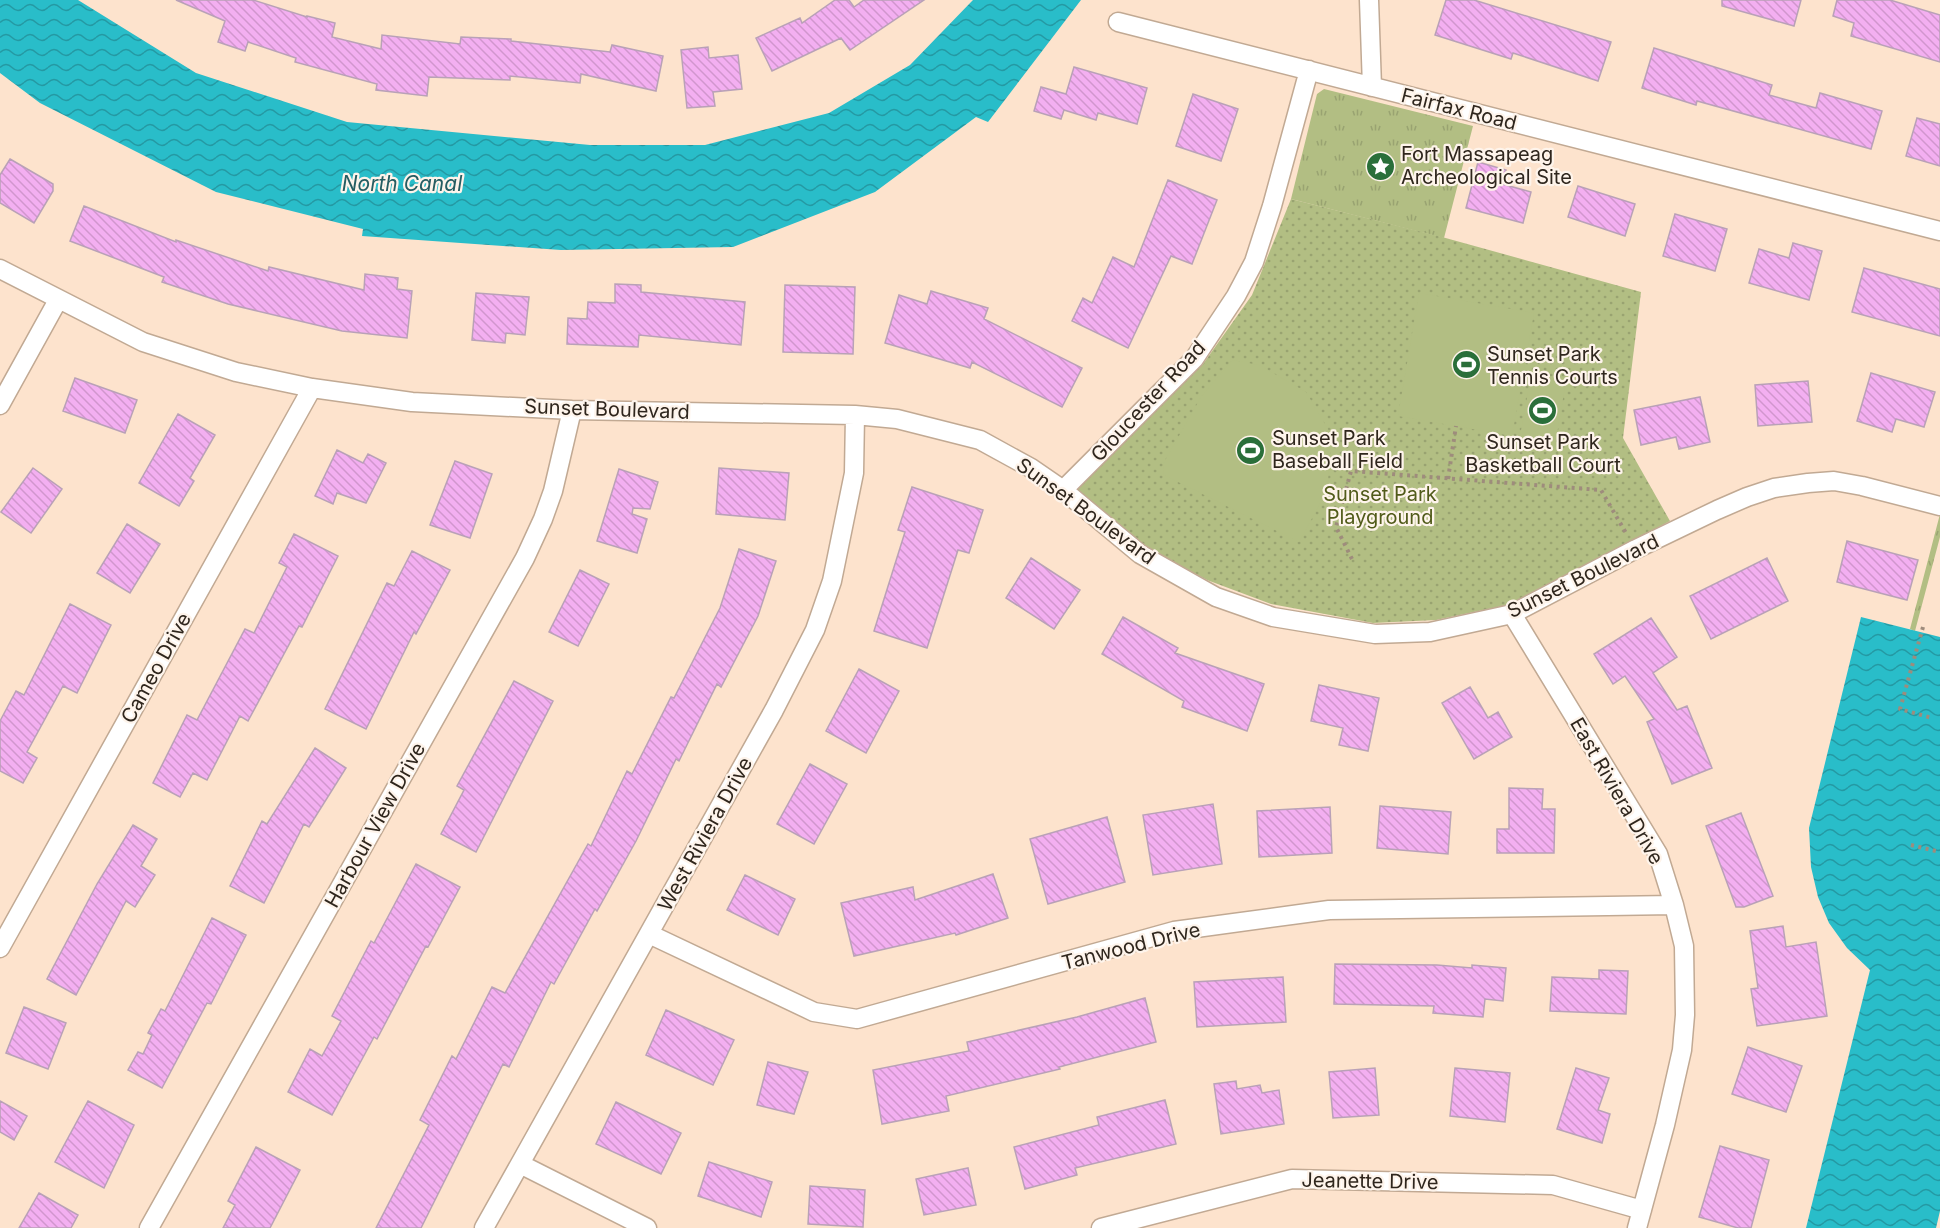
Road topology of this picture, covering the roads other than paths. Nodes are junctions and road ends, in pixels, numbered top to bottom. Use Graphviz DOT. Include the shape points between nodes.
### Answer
graph roads {
  1 [pos="1369,0"];
  2 [pos="1118,22"];
  3 [pos="1309,70"];
  4 [pos="1372,87"];
  5 [pos="1940,231"];
  6 [pos="0,269"];
  7 [pos="58,300"];
  8 [pos="312,388"];
  9 [pos="0,405"];
  10 [pos="572,410"];
  11 [pos="855,415"];
  12 [pos="1063,490"];
  13 [pos="1940,506"];
  14 [pos="1512,614"];
  15 [pos="1674,905"];
  16 [pos="649,934"];
  17 [pos="0,948"];
  18 [pos="520,1164"];
  19 [pos="1642,1210"];
  20 [pos="149,1228"];
  21 [pos="484,1228"];
  22 [pos="647,1228"];
  23 [pos="1101,1228"];
  24 [pos="1637,1228"];
  1 -- 4 [label="street"];
  2 -- 3 [label="street, Fairfax Road"];
  3 -- 4 [label="street, Fairfax Road"];
  3 -- 12 [label="street, Gloucester Road" via="1254,262 1236,296 1194,358"];
  4 -- 5 [label="street, Fairfax Road"];
  6 -- 7 [label="street, Sunset Boulevard"];
  7 -- 8 [label="street, Sunset Boulevard" via="143,342 236,372"];
  7 -- 9 [label="street"];
  8 -- 10 [label="street, Sunset Boulevard" via="412,402"];
  8 -- 17 [label="street, Cameo Drive"];
  10 -- 11 [label="street, Sunset Boulevard"];
  10 -- 20 [label="street, Harbour View Drive" via="546,510 525,558"];
  11 -- 12 [label="street, Sunset Boulevard" via="897,419 980,440"];
  11 -- 16 [label="street, West Riviera Drive" via="854,473 832,581 815,630"];
  12 -- 14 [label="street, Sunset Boulevard" via="1140,554 1216,597 1273,617 1375,634 1430,632"];
  13 -- 14 [label="street, Sunset Boulevard" via="1834,481 1774,488 1636,549"];
  14 -- 15 [label="street, East Riviera Drive" via="1658,854"];
  15 -- 16 [label="street, Tanwood Drive" via="1329,910 1174,931 857,1019 813,1012"];
  15 -- 19 [label="street, East Riviera Drive" via="1683,946 1682,1050"];
  16 -- 18 [label="street, West Riviera Drive"];
  18 -- 21 [label="street, West Riviera Drive"];
  18 -- 22 [label="street"];
  19 -- 23 [label="street, Jeanette Drive" via="1553,1185 1292,1179"];
  19 -- 24 [label="street, East Riviera Drive"];
}
